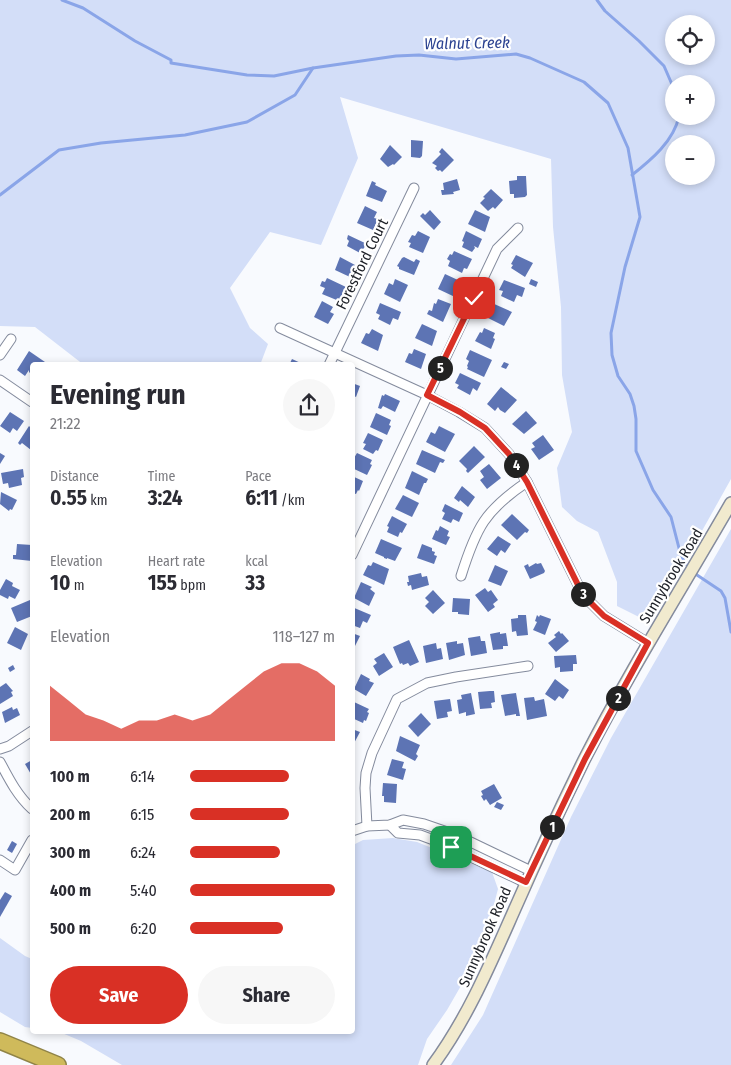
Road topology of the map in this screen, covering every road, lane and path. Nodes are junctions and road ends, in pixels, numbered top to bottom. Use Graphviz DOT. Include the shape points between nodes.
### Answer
graph roads {
  1 [pos="414,188"];
  2 [pos="518,228"];
  3 [pos="280,328"];
  4 [pos="11,339"];
  5 [pos="335,353"];
  6 [pos="0,354"];
  7 [pos="330,362"];
  8 [pos="355,362"];
  9 [pos="355,362"];
  10 [pos="0,380"];
  11 [pos="427,395"];
  12 [pos="30,401"];
  13 [pos="527,482"];
  14 [pos="731,503"];
  15 [pos="355,548"];
  16 [pos="461,576"];
  17 [pos="648,643"];
  18 [pos="528,666"];
  19 [pos="30,732"];
  20 [pos="0,749"];
  21 [pos="0,762"];
  22 [pos="30,807"];
  23 [pos="390,825"];
  24 [pos="367,826"];
  25 [pos="355,830"];
  26 [pos="456,835"];
  27 [pos="30,844"];
  28 [pos="451,847"];
  29 [pos="0,860"];
  30 [pos="531,871"];
  31 [pos="526,882"];
  32 [pos="0,1041"];
  33 [pos="58,1065"];
  34 [pos="433,1065"];
  1 -- 5 [label="street, Forestford Court"];
  2 -- 11 [label="street" via="497,248"];
  3 -- 5 [label="street"];
  4 -- 6 [label="street"];
  5 -- 7 [label="street, Forestford Court"];
  5 -- 9 [label="street"];
  8 -- 11 [label="street"];
  10 -- 12 [label="street"];
  11 -- 13 [label="street" via="485,428 509,454"];
  11 -- 15 [label="street"];
  13 -- 16 [label="street" via="486,515 471,542"];
  13 -- 17 [label="street" via="583,595 604,616"];
  14 -- 17 [label="main road, Sunnybrook Road"];
  17 -- 30 [label="main road, Sunnybrook Road" via="585,759"];
  18 -- 24 [label="street" via="427,683 397,699 366,773"];
  19 -- 20 [label="street"];
  21 -- 22 [label="street"];
  23 -- 24 [label="street"];
  23 -- 26 [label="street" via="403,820"];
  23 -- 28 [label="street" via="398,833 420,835"];
  24 -- 25 [label="street"];
  26 -- 28 [label="street"];
  26 -- 30 [label="street"];
  27 -- 29 [label="street" via="15,870"];
  28 -- 31 [label="street"];
  30 -- 31 [label="main road, Sunnybrook Road"];
  31 -- 34 [label="main road, Sunnybrook Road" via="481,986"];
  32 -- 33 [label="highway"];
}
